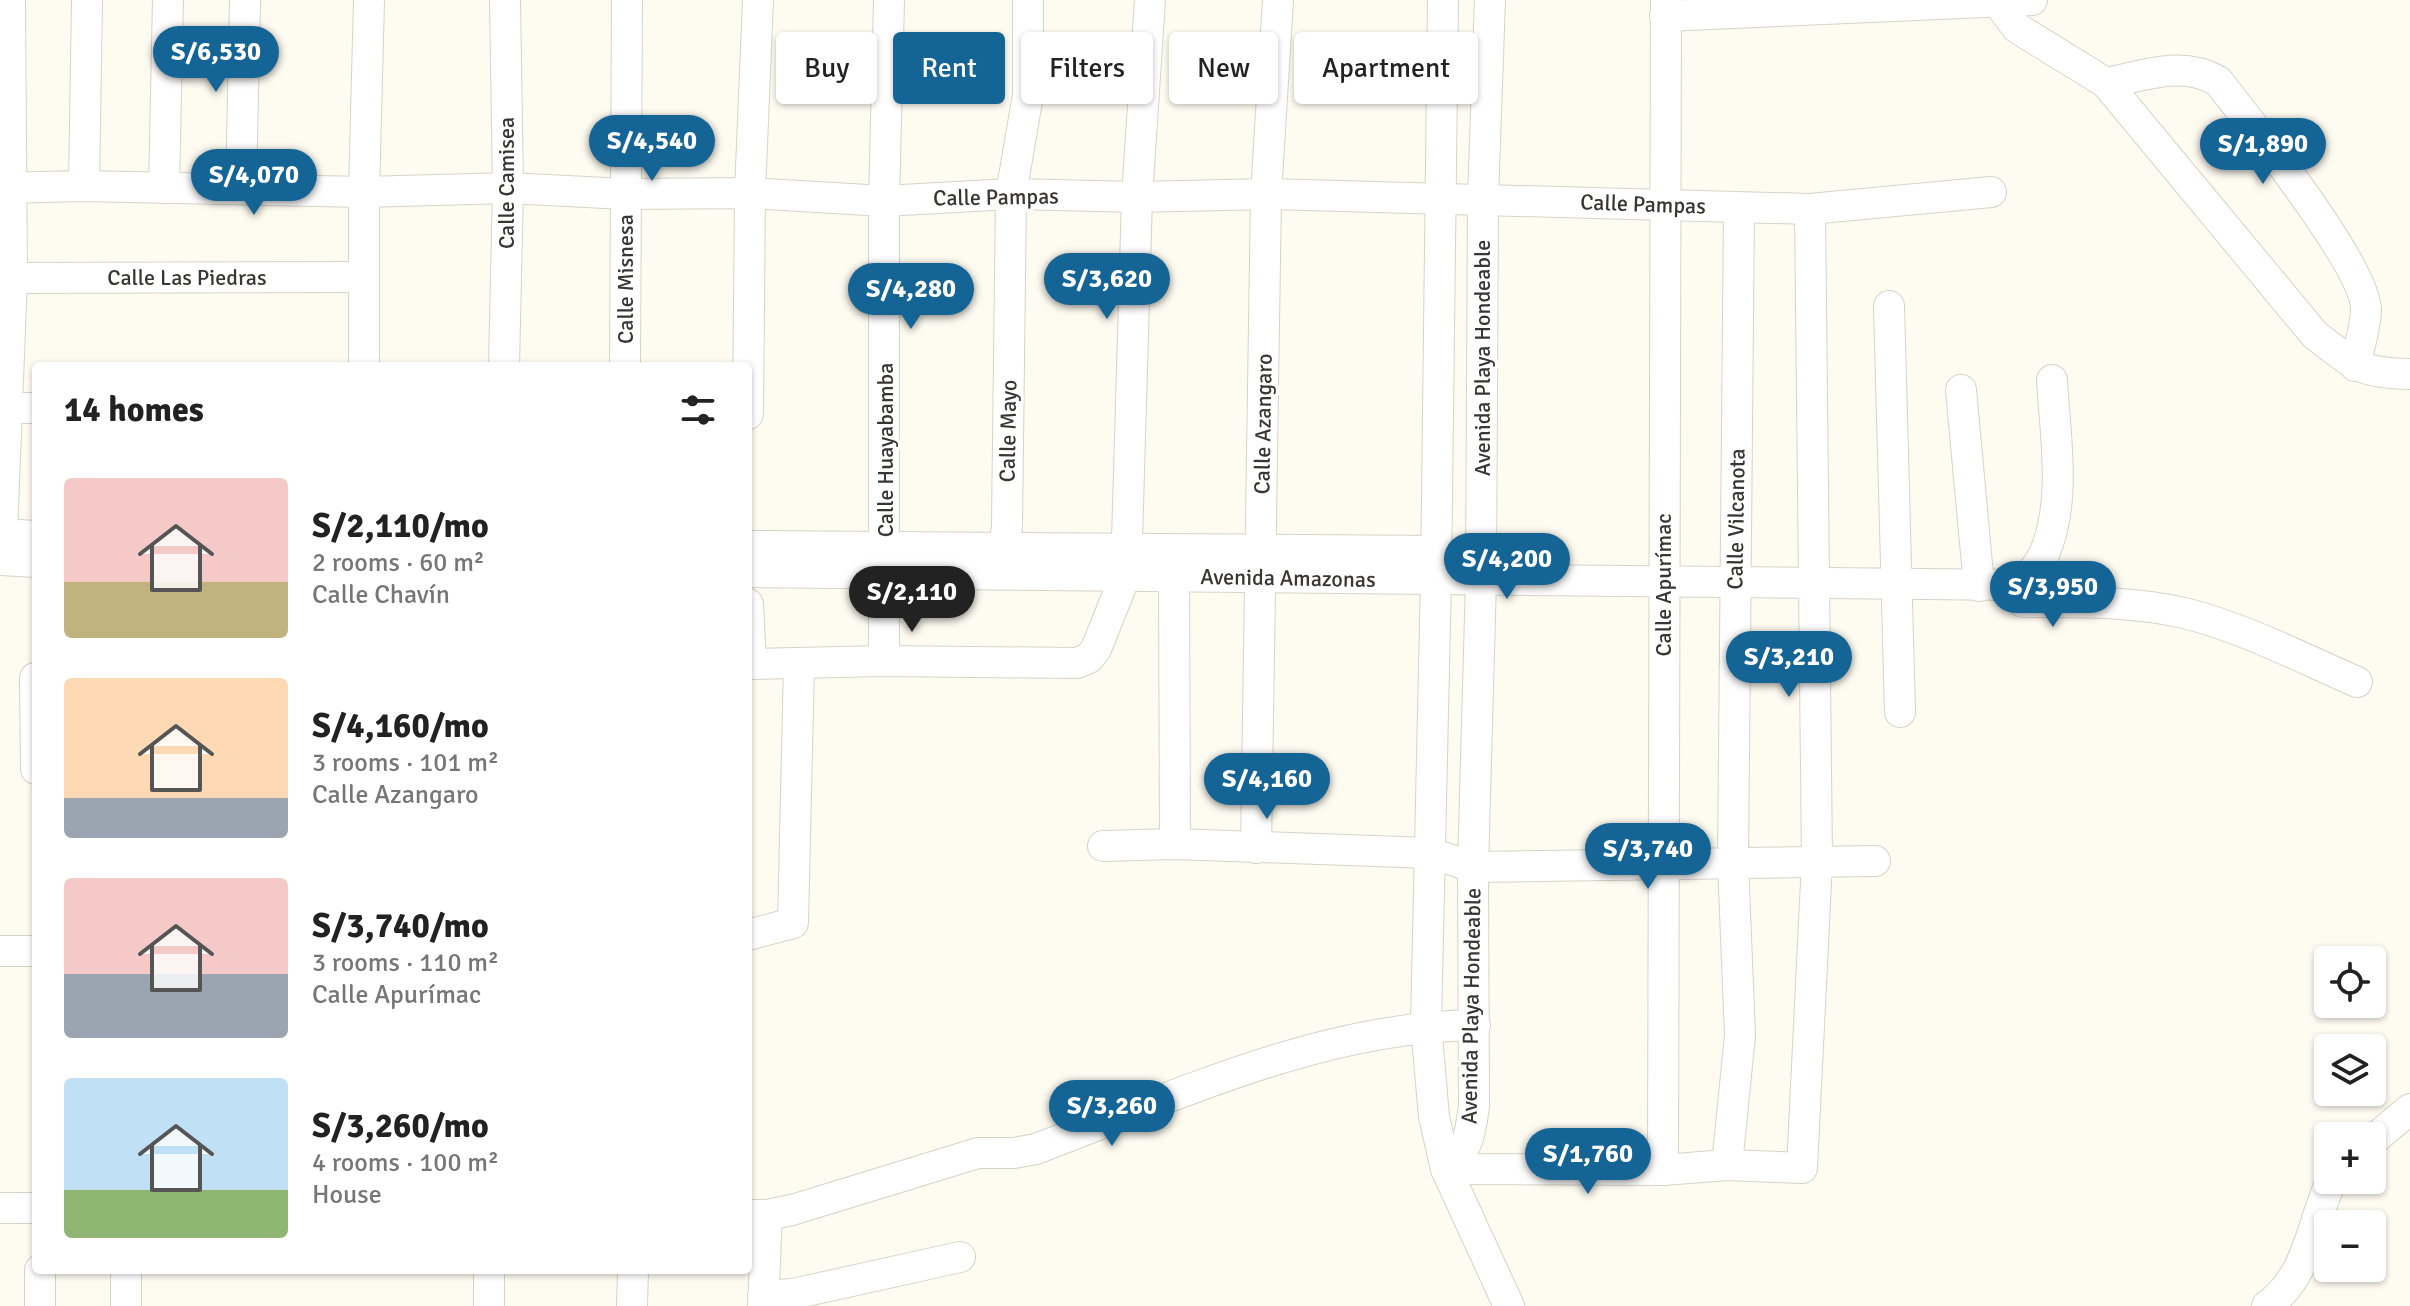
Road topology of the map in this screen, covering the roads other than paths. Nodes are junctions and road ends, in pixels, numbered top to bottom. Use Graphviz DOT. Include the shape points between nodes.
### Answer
graph roads {
  1 [pos="10,0"];
  2 [pos="87,0"];
  3 [pos="168,0"];
  4 [pos="245,0"];
  5 [pos="369,0"];
  6 [pos="505,0"];
  7 [pos="627,0"];
  8 [pos="758,0"];
  9 [pos="889,0"];
  10 [pos="1028,0"];
  11 [pos="1150,0"];
  12 [pos="1278,0"];
  13 [pos="1443,0"];
  14 [pos="1490,0"];
  15 [pos="2032,0"];
  16 [pos="1996,2"];
  17 [pos="1666,8"];
  18 [pos="2106,83"];
  19 [pos="84,186"];
  20 [pos="4,188"];
  21 [pos="164,188"];
  22 [pos="508,188"];
  23 [pos="241,189"];
  24 [pos="364,192"];
  25 [pos="1991,192"];
  26 [pos="750,193"];
  27 [pos="625,194"];
  28 [pos="1011,194"];
  29 [pos="1266,194"];
  30 [pos="1137,197"];
  31 [pos="1438,197"];
  32 [pos="1483,198"];
  33 [pos="884,201"];
  34 [pos="1664,206"];
  35 [pos="1739,208"];
  36 [pos="1810,209"];
  37 [pos="363,277"];
  38 [pos="12,278"];
  39 [pos="1889,306"];
  40 [pos="364,362"];
  41 [pos="504,362"];
  42 [pos="625,362"];
  43 [pos="748,362"];
  44 [pos="2355,366"];
  45 [pos="2410,374"];
  46 [pos="2052,380"];
  47 [pos="1961,390"];
  48 [pos="22,408"];
  49 [pos="32,537"];
  50 [pos="1,542"];
  51 [pos="752,546"];
  52 [pos="32,560"];
  53 [pos="885,560"];
  54 [pos="1003,561"];
  55 [pos="1126,561"];
  56 [pos="1261,564"];
  57 [pos="1436,565"];
  58 [pos="752,572"];
  59 [pos="1174,576"];
  60 [pos="1481,580"];
  61 [pos="1663,580"];
  62 [pos="1736,581"];
  63 [pos="1816,582"];
  64 [pos="1897,584"];
  65 [pos="2019,585"];
  66 [pos="1979,586"];
  67 [pos="884,661"];
  68 [pos="752,664"];
  69 [pos="799,665"];
  70 [pos="2357,682"];
  71 [pos="1900,712"];
  72 [pos="1175,844"];
  73 [pos="1103,846"];
  74 [pos="1256,848"];
  75 [pos="1430,853"];
  76 [pos="1875,861"];
  77 [pos="1817,862"];
  78 [pos="1733,863"];
  79 [pos="1662,864"];
  80 [pos="1473,867"];
  81 [pos="752,934"];
  82 [pos="0,951"];
  83 [pos="32,951"];
  84 [pos="1426,1025"];
  85 [pos="1475,1025"];
  86 [pos="2410,1109"];
  87 [pos="2386,1129"];
  88 [pos="1727,1165"];
  89 [pos="1446,1169"];
  90 [pos="1663,1170"];
  91 [pos="2327,1194"];
  92 [pos="0,1208"];
  93 [pos="32,1208"];
  94 [pos="758,1215"];
  95 [pos="960,1257"];
  96 [pos="40,1274"];
  97 [pos="126,1274"];
  98 [pos="489,1274"];
  99 [pos="633,1274"];
  100 [pos="763,1301"];
  101 [pos="40,1306"];
  102 [pos="126,1306"];
  103 [pos="489,1306"];
  104 [pos="632,1306"];
  105 [pos="1509,1306"];
  106 [pos="2267,1306"];
  1 -- 20 [label="street"];
  2 -- 19 [label="street"];
  3 -- 21 [label="street"];
  4 -- 23 [label="street"];
  5 -- 24 [label="street"];
  6 -- 22 [label="street, Calle Camisea"];
  7 -- 27 [label="street, Calle Misnesa"];
  8 -- 26 [label="street"];
  9 -- 33 [label="street, Calle Huayabamba"];
  10 -- 28 [label="street, Calle Mayo" via="1028,95"];
  11 -- 30 [label="street"];
  12 -- 29 [label="street, Calle Azangaro"];
  13 -- 31 [label="street, Avenida Playa Hondeable"];
  14 -- 32 [label="street, Avenida Playa Hondeable"];
  15 -- 16 [label="street"];
  16 -- 17 [label="street"];
  16 -- 18 [label="street" via="2017,28"];
  17 -- 34 [label="street, Calle Apurímac"];
  18 -- 44 [label="street" via="2315,335"];
  18 -- 44 [label="street" via="2181,69 2201,71 2218,81 2326,226 2354,274 2367,309"];
  19 -- 20 [label="street, Calle Pampas"];
  19 -- 21 [label="street, Calle Pampas"];
  20 -- 38 [label="street"];
  21 -- 23 [label="street, Calle Pampas"];
  22 -- 24 [label="street, Calle Pampas"];
  22 -- 27 [label="street, Calle Pampas"];
  22 -- 41 [label="street, Calle Camisea"];
  23 -- 24 [label="street, Calle Pampas"];
  24 -- 37 [label="street"];
  25 -- 36 [label="street, Calle Pampas"];
  26 -- 27 [label="street, Calle Pampas"];
  26 -- 33 [label="street, Calle Pampas"];
  26 -- 43 [label="street"];
  27 -- 42 [label="street, Calle Misnesa"];
  28 -- 30 [label="street, Calle Pampas"];
  28 -- 33 [label="street, Calle Pampas"];
  28 -- 54 [label="street, Calle Mayo"];
  29 -- 30 [label="street, Calle Pampas"];
  29 -- 31 [label="street, Calle Pampas"];
  29 -- 56 [label="street, Calle Azangaro"];
  30 -- 55 [label="street"];
  31 -- 32 [label="street, Calle Pampas"];
  31 -- 57 [label="street, Avenida Playa Hondeable"];
  32 -- 34 [label="street, Calle Pampas"];
  32 -- 60 [label="street, Avenida Playa Hondeable"];
  33 -- 53 [label="street, Calle Huayabamba"];
  34 -- 35 [label="street, Calle Pampas"];
  34 -- 61 [label="street, Calle Apurímac"];
  35 -- 36 [label="street, Calle Pampas"];
  35 -- 62 [label="street, Calle Vilcanota"];
  36 -- 63 [label="street"];
  37 -- 38 [label="street, Calle Las Piedras"];
  37 -- 40 [label="street"];
  38 -- 48 [label="street"];
  39 -- 64 [label="street"];
  44 -- 45 [label="street" via="2374,374"];
  46 -- 65 [label="street" via="2057,477 2053,521 2044,554"];
  47 -- 66 [label="street"];
  48 -- 50 [label="street"];
  49 -- 50 [label="street"];
  50 -- 52 [label="street"];
  51 -- 53 [label="street, Avenida Amazonas"];
  53 -- 54 [label="street, Avenida Amazonas"];
  53 -- 58 [label="street, Avenida Amazonas"];
  53 -- 67 [label="street, Calle Huayabamba"];
  54 -- 55 [label="street, Avenida Amazonas"];
  55 -- 56 [label="street, Avenida Amazonas"];
  55 -- 59 [label="street, Avenida Amazonas"];
  55 -- 67 [label="street" via="1096,649 1077,663"];
  56 -- 57 [label="street, Avenida Amazonas"];
  56 -- 59 [label="street, Avenida Amazonas"];
  56 -- 74 [label="street, Calle Azangaro"];
  57 -- 60 [label="street, Avenida Amazonas"];
  57 -- 75 [label="street, Avenida Playa Hondeable"];
  59 -- 72 [label="street"];
  60 -- 61 [label="street, Avenida Amazonas"];
  60 -- 80 [label="street, Avenida Playa Hondeable"];
  61 -- 62 [label="street, Avenida Amazonas"];
  61 -- 79 [label="street, Calle Apurímac"];
  62 -- 63 [label="street, Avenida Amazonas"];
  62 -- 78 [label="street, Calle Vilcanota"];
  63 -- 64 [label="street, Avenida Amazonas"];
  63 -- 77 [label="street"];
  64 -- 66 [label="street, Avenida Amazonas"];
  64 -- 71 [label="street"];
  65 -- 66 [label="street, Avenida Amazonas"];
  65 -- 70 [label="street" via="2016,595 2023,602 2125,603 2186,614"];
  67 -- 69 [label="street"];
  68 -- 69 [label="street"];
  69 -- 81 [label="street" via="793,923"];
  72 -- 73 [label="street"];
  72 -- 74 [label="street"];
  74 -- 75 [label="street"];
  75 -- 80 [label="street"];
  75 -- 84 [label="street, Avenida Playa Hondeable"];
  76 -- 77 [label="street"];
  77 -- 78 [label="street"];
  77 -- 88 [label="street" via="1802,1168"];
  78 -- 79 [label="street"];
  78 -- 88 [label="street, Calle Vilcanota" via="1739,1056"];
  79 -- 80 [label="street"];
  79 -- 90 [label="street, Calle Apurímac"];
  80 -- 85 [label="street, Avenida Playa Hondeable"];
  82 -- 83 [label="street"];
  84 -- 85 [label="street"];
  84 -- 89 [label="street, Avenida Playa Hondeable" via="1434,1117"];
  84 -- 94 [label="street" via="1258,1064 1036,1149 978,1153"];
  85 -- 89 [label="street, Avenida Playa Hondeable" via="1470,1133 1463,1154"];
  86 -- 87 [label="street"];
  88 -- 90 [label="street"];
  89 -- 90 [label="street"];
  89 -- 105 [label="street"];
  91 -- 106 [label="street" via="2304,1258"];
  92 -- 93 [label="street"];
  94 -- 100 [label="street"];
  95 -- 100 [label="street"];
  96 -- 101 [label="street"];
  97 -- 102 [label="street"];
  98 -- 103 [label="street"];
  99 -- 104 [label="street"];
}
